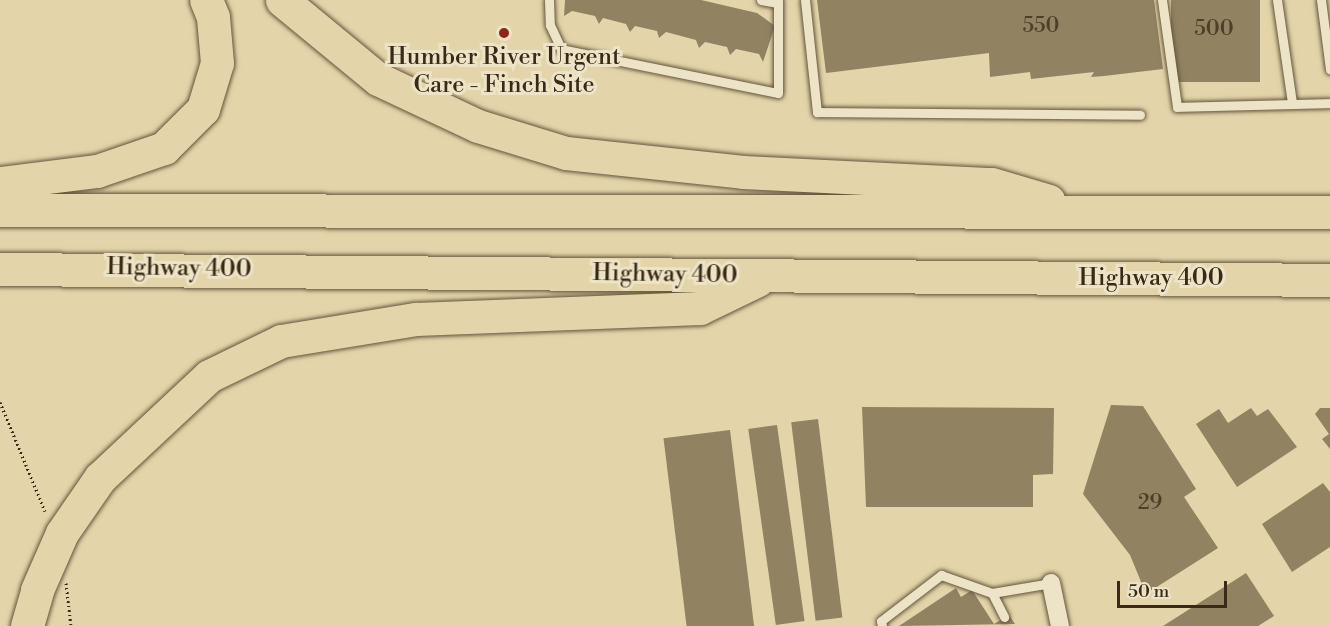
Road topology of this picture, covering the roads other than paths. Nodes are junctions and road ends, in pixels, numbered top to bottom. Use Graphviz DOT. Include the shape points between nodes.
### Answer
graph roads {
  1 [pos="206,0"];
  2 [pos="282,0"];
  3 [pos="549,0"];
  4 [pos="761,0"];
  5 [pos="805,0"];
  6 [pos="1161,0"];
  7 [pos="1277,0"];
  8 [pos="1321,0"];
  9 [pos="778,2"];
  10 [pos="1330,69"];
  11 [pos="1330,103"];
  12 [pos="1292,104"];
  13 [pos="1140,115"];
  14 [pos="6,196"];
  15 [pos="1080,211"];
  16 [pos="1330,212"];
  17 [pos="4,269"];
  18 [pos="765,277"];
  19 [pos="1330,280"];
  20 [pos="1051,583"];
  21 [pos="992,593"];
  22 [pos="1004,617"];
  23 [pos="27,626"];
  24 [pos="882,626"];
  25 [pos="1060,626"];
  1 -- 14 [label="highway" via="213,17 217,63 203,109 164,148"];
  2 -- 15 [label="highway" via="378,79 478,126 566,153 743,172 992,184"];
  3 -- 9 [label="lane" via="550,25 561,49 778,93"];
  4 -- 9 [label="lane"];
  5 -- 13 [label="lane" via="818,112"];
  6 -- 12 [label="lane" via="1177,107"];
  7 -- 12 [label="lane"];
  8 -- 10 [label="lane"];
  11 -- 12 [label="lane"];
  14 -- 15 [label="highway" via="706,214"];
  15 -- 16 [label="highway"];
  17 -- 18 [label="highway, Highway 400"];
  18 -- 19 [label="highway, Highway 400"];
  18 -- 23 [label="highway" via="700,308 416,319 281,341 208,376 100,478 62,533"];
  20 -- 21 [label="lane"];
  20 -- 25 [label="street"];
  21 -- 22 [label="lane"];
  21 -- 24 [label="lane" via="941,575 881,621"];
}
